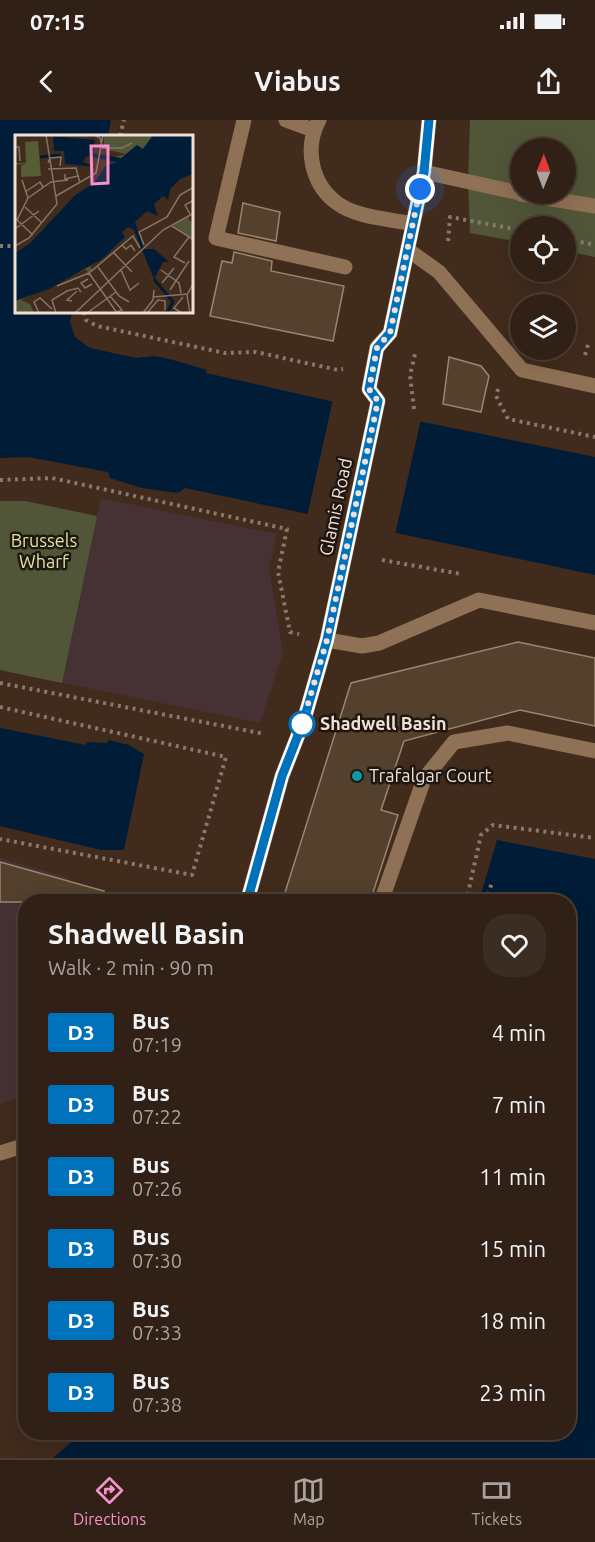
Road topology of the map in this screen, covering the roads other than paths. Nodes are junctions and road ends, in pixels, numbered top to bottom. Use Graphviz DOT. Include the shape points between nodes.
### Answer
graph roads {
  1 [pos="244,120"];
  2 [pos="286,120"];
  3 [pos="429,120"];
  4 [pos="316,125"];
  5 [pos="424,172"];
  6 [pos="510,191"];
  7 [pos="576,203"];
  8 [pos="595,207"];
  9 [pos="413,224"];
  10 [pos="408,250"];
  11 [pos="345,267"];
  12 [pos="595,386"];
  13 [pos="595,623"];
  14 [pos="327,640"];
  15 [pos="595,751"];
  16 [pos="249,894"];
  17 [pos="384,894"];
  18 [pos="18,1147"];
  19 [pos="0,1153"];
  1 -- 11 [label="street" via="216,238"];
  2 -- 4 [label="street"];
  3 -- 5 [label="street, Glamis Road"];
  4 -- 9 [label="street" via="310,148 313,168 322,187 338,204 359,213"];
  5 -- 6 [label="street"];
  5 -- 9 [label="street, Glamis Road"];
  7 -- 8 [label="street"];
  9 -- 10 [label="street, Glamis Road"];
  10 -- 12 [label="street" via="439,272 522,370"];
  10 -- 14 [label="street, Glamis Road" via="390,333 377,348 369,389 378,401"];
  13 -- 14 [label="street" via="479,600 379,643 362,646"];
  14 -- 16 [label="street, Glamis Road" via="304,720 282,776"];
  15 -- 17 [label="street" via="508,733 454,742 424,779"];
  18 -- 19 [label="street"];
}
